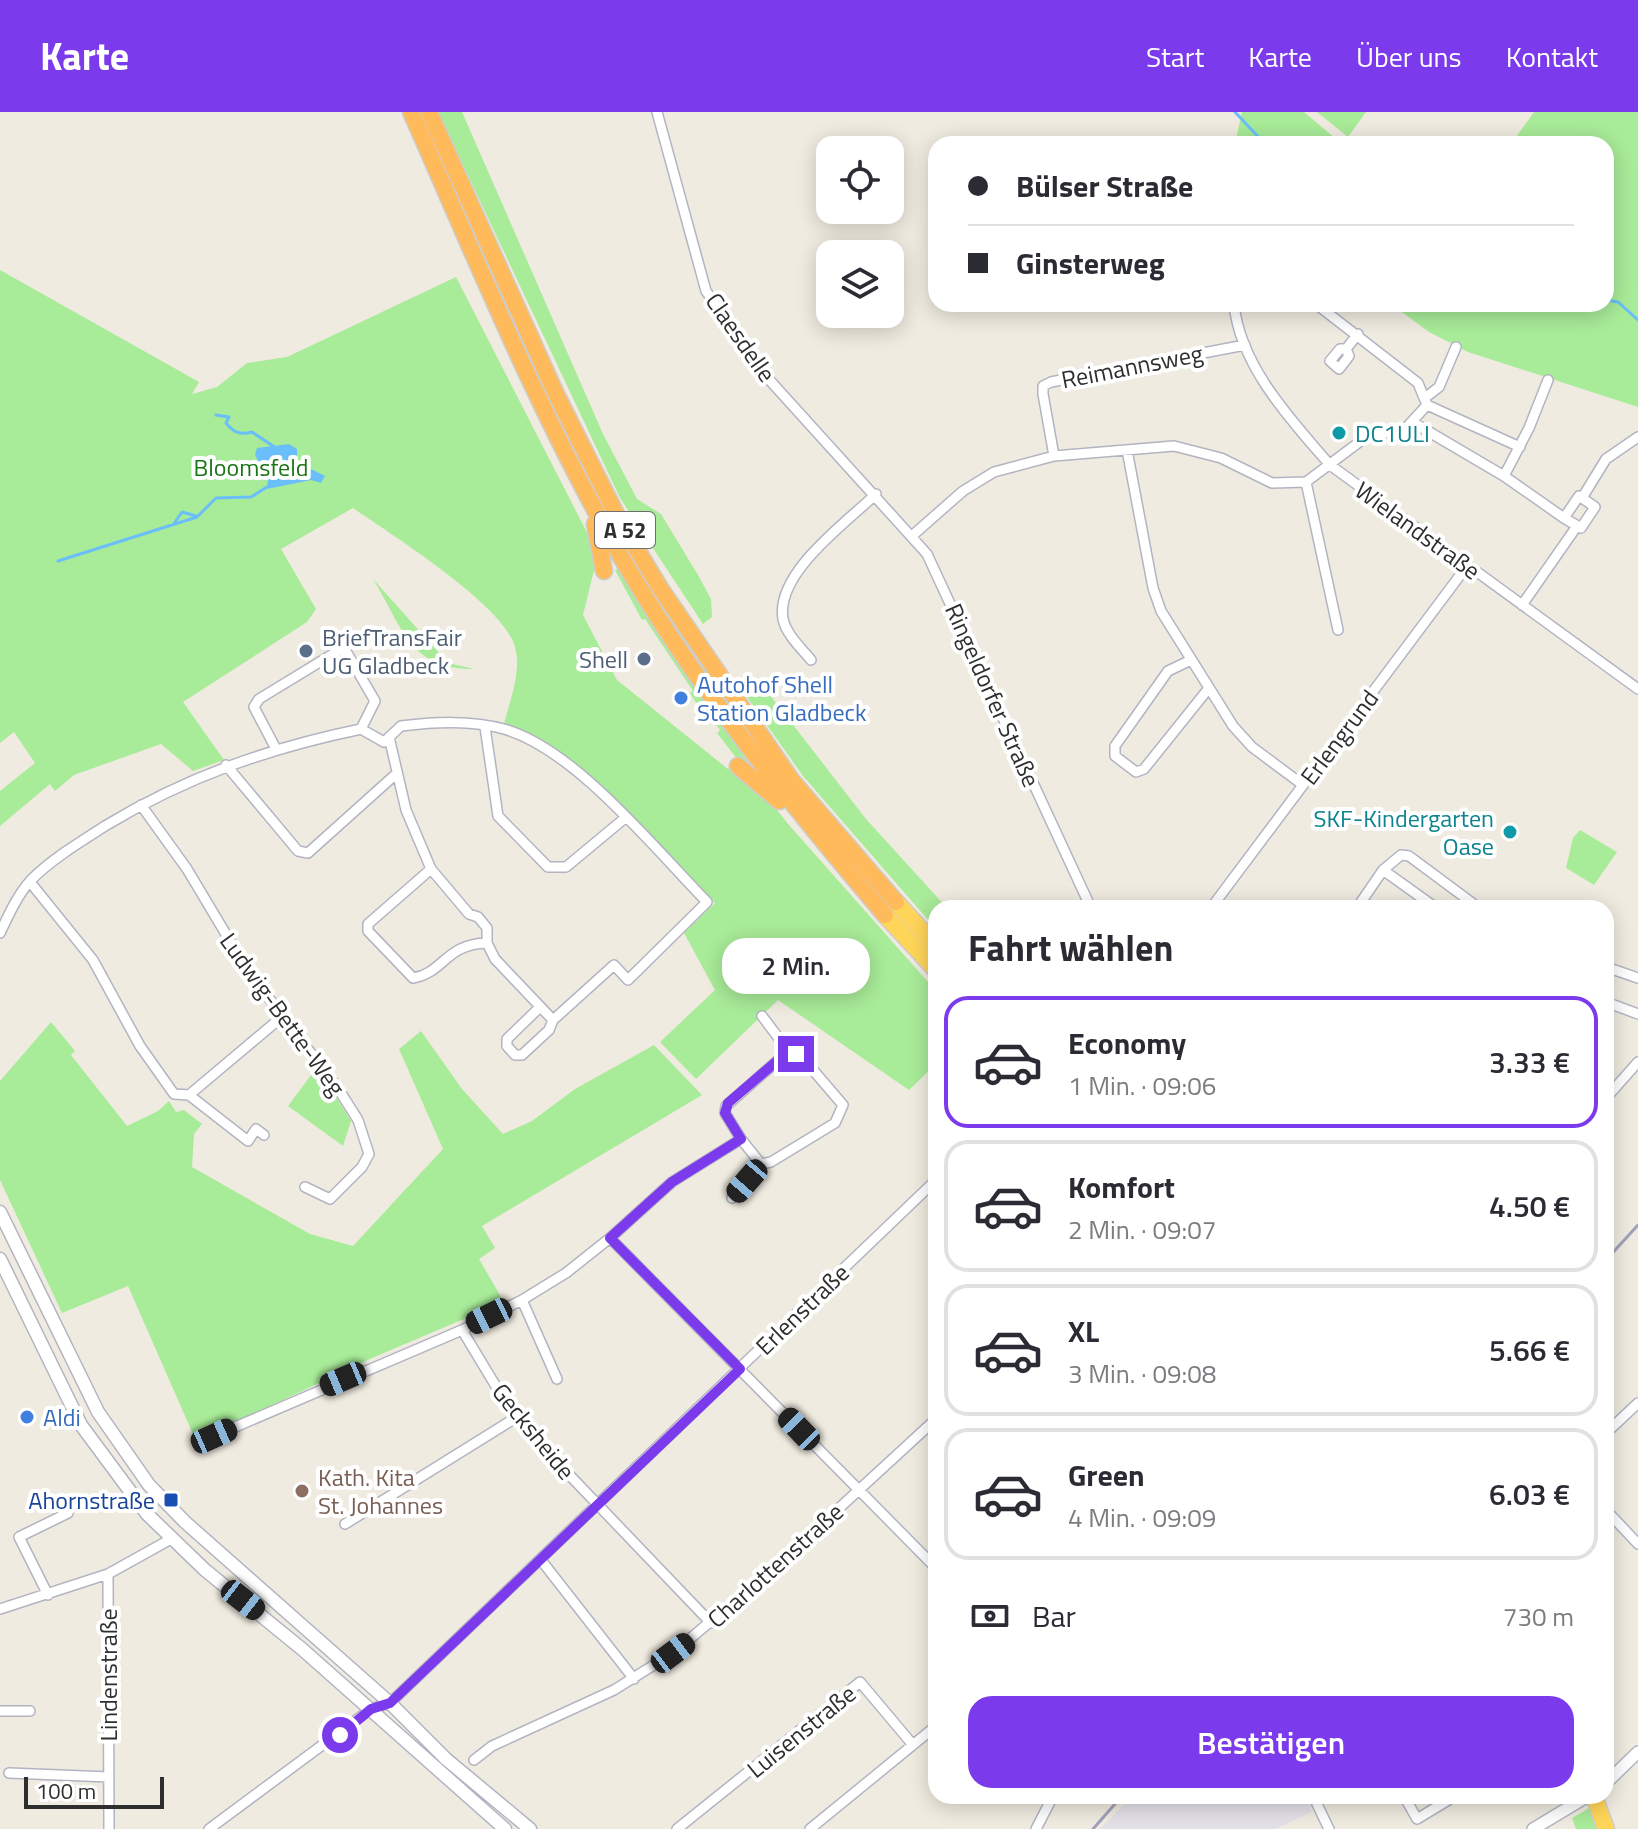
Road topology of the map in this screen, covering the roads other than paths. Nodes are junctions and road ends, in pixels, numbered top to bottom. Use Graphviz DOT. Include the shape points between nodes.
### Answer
graph roads {
  1 [pos="411,112"];
  2 [pos="429,112"];
  3 [pos="657,112"];
  4 [pos="1236,312"];
  5 [pos="1327,312"];
  6 [pos="1358,334"];
  7 [pos="1245,345"];
  8 [pos="1456,347"];
  9 [pos="1346,349"];
  10 [pos="1548,380"];
  11 [pos="1426,401"];
  12 [pos="1414,423"];
  13 [pos="1638,437"];
  14 [pos="1520,447"];
  15 [pos="833,449"];
  16 [pos="1127,450"];
  17 [pos="1054,456"];
  18 [pos="1330,465"];
  19 [pos="1504,476"];
  20 [pos="578,478"];
  21 [pos="1306,482"];
  22 [pos="876,494"];
  23 [pos="1582,498"];
  24 [pos="1564,518"];
  25 [pos="1577,526"];
  26 [pos="913,535"];
  27 [pos="1467,566"];
  28 [pos="604,571"];
  29 [pos="1522,605"];
  30 [pos="1338,630"];
  31 [pos="811,660"];
  32 [pos="1191,660"];
  33 [pos="1209,688"];
  34 [pos="1638,689"];
  35 [pos="485,727"];
  36 [pos="361,729"];
  37 [pos="389,737"];
  38 [pos="276,749"];
  39 [pos="226,765"];
  40 [pos="738,766"];
  41 [pos="396,774"];
  42 [pos="1303,785"];
  43 [pos="141,805"];
  44 [pos="798,813"];
  45 [pos="625,818"];
  46 [pos="431,869"];
  47 [pos="1383,870"];
  48 [pos="30,882"];
  49 [pos="1087,900"];
  50 [pos="1217,900"];
  51 [pos="1362,900"];
  52 [pos="1425,900"];
  53 [pos="1468,900"];
  54 [pos="890,908"];
  55 [pos="0,933"];
  56 [pos="928,939"];
  57 [pos="487,943"];
  58 [pos="928,959"];
  59 [pos="1614,970"];
  60 [pos="1638,978"];
  61 [pos="1614,1005"];
  62 [pos="539,1008"];
  63 [pos="1638,1014"];
  64 [pos="283,1016"];
  65 [pos="762,1016"];
  66 [pos="553,1020"];
  67 [pos="790,1053"];
  68 [pos="1638,1062"];
  69 [pos="1614,1089"];
  70 [pos="186,1096"];
  71 [pos="264,1135"];
  72 [pos="741,1139"];
  73 [pos="761,1164"];
  74 [pos="305,1187"];
  75 [pos="928,1188"];
  76 [pos="732,1198"];
  77 [pos="0,1212"];
  78 [pos="610,1238"];
  79 [pos="0,1259"];
  80 [pos="522,1300"];
  81 [pos="462,1330"];
  82 [pos="740,1369"];
  83 [pos="557,1379"];
  84 [pos="1638,1403"];
  85 [pos="517,1417"];
  86 [pos="928,1426"];
  87 [pos="1614,1426"];
  88 [pos="208,1445"];
  89 [pos="859,1489"];
  90 [pos="598,1506"];
  91 [pos="68,1513"];
  92 [pos="1614,1518"];
  93 [pos="345,1524"];
  94 [pos="171,1539"];
  95 [pos="1638,1544"];
  96 [pos="541,1560"];
  97 [pos="928,1560"];
  98 [pos="108,1574"];
  99 [pos="48,1595"];
  100 [pos="0,1609"];
  101 [pos="711,1623"];
  102 [pos="634,1679"];
  103 [pos="390,1703"];
  104 [pos="371,1709"];
  105 [pos="0,1711"];
  106 [pos="30,1711"];
  107 [pos="928,1733"];
  108 [pos="913,1745"];
  109 [pos="1638,1752"];
  110 [pos="474,1760"];
  111 [pos="9,1773"];
  112 [pos="1614,1776"];
  113 [pos="109,1777"];
  114 [pos="1049,1804"];
  115 [pos="1317,1804"];
  116 [pos="1408,1804"];
  117 [pos="1444,1804"];
  118 [pos="1576,1804"];
  119 [pos="1597,1804"];
  120 [pos="1608,1804"];
  121 [pos="1418,1824"];
  122 [pos="815,1828"];
  123 [pos="109,1829"];
  124 [pos="209,1829"];
  125 [pos="505,1829"];
  126 [pos="530,1829"];
  127 [pos="677,1829"];
  128 [pos="1036,1829"];
  129 [pos="1329,1829"];
  130 [pos="1533,1829"];
  131 [pos="1606,1829"];
  132 [pos="1617,1829"];
  1 -- 20 [label="highway, A 52"];
  2 -- 54 [label="highway, A 52" via="618,518 701,652"];
  3 -- 15 [label="street, Claesdelle" via="706,291 765,375"];
  4 -- 7 [label="street, Wielandstraße"];
  5 -- 6 [label="street"];
  6 -- 9 [label="street"];
  6 -- 11 [label="street" via="1418,383"];
  7 -- 17 [label="street, Reimannsweg" via="1043,386"];
  7 -- 18 [label="street, Wielandstraße" via="1292,421"];
  8 -- 11 [label="street" via="1439,387"];
  10 -- 14 [label="street"];
  11 -- 12 [label="street"];
  11 -- 14 [label="street"];
  12 -- 18 [label="street" via="1366,437"];
  12 -- 19 [label="street"];
  13 -- 23 [label="street" via="1606,459"];
  14 -- 19 [label="street"];
  15 -- 22 [label="street, Ringeldorfer Straße"];
  16 -- 17 [label="street"];
  16 -- 21 [label="street" via="1174,446 1221,458 1272,483"];
  16 -- 32 [label="street" via="1153,588"];
  17 -- 26 [label="street" via="994,472 963,491"];
  18 -- 21 [label="street"];
  18 -- 27 [label="street, Wielandstraße"];
  19 -- 24 [label="street"];
  20 -- 28 [label="highway" via="603,552"];
  20 -- 44 [label="highway, A 52" via="685,660"];
  21 -- 30 [label="street"];
  22 -- 26 [label="street, Ringeldorfer Straße"];
  22 -- 31 [label="street" via="798,568 788,587 783,617"];
  23 -- 24 [label="street"];
  23 -- 25 [label="street" via="1595,507 1581,528"];
  24 -- 25 [label="street"];
  25 -- 29 [label="street"];
  26 -- 49 [label="street, Ringeldorfer Straße" via="938,573"];
  27 -- 29 [label="street, Wielandstraße"];
  27 -- 42 [label="street, Erlengrund"];
  29 -- 34 [label="street, Wielandstraße"];
  32 -- 33 [label="street"];
  32 -- 33 [label="street" via="1168,671 1115,746 1115,756 1136,772 1144,769"];
  33 -- 42 [label="street" via="1252,747"];
  35 -- 37 [label="street" via="401,726"];
  35 -- 45 [label="street" via="505,729 546,748"];
  35 -- 45 [label="street" via="498,816 548,867 566,867"];
  36 -- 37 [label="street" via="384,742"];
  36 -- 38 [label="street"];
  36 -- 38 [label="street" via="375,701 341,649 259,699 254,707"];
  37 -- 41 [label="street"];
  38 -- 39 [label="street"];
  39 -- 41 [label="street" via="298,851 308,853"];
  39 -- 43 [label="street"];
  40 -- 44 [label="highway"];
  41 -- 46 [label="street"];
  42 -- 50 [label="street, Erlengrund"];
  43 -- 48 [label="street"];
  43 -- 64 [label="street, Ludwig-Bette-Weg" via="187,869 233,949"];
  44 -- 54 [label="highway, A 52"];
  45 -- 66 [label="street" via="707,902 628,980 614,965"];
  46 -- 57 [label="street" via="487,928"];
  46 -- 57 [label="street" via="379,913 368,931 413,978 424,977 464,943"];
  47 -- 51 [label="street"];
  47 -- 52 [label="street"];
  47 -- 53 [label="street" via="1395,857 1409,856"];
  48 -- 55 [label="street"];
  48 -- 70 [label="street" via="93,960 171,1090"];
  54 -- 56 [label="highway"];
  54 -- 58 [label="highway"];
  57 -- 62 [label="street"];
  59 -- 60 [label="street"];
  61 -- 63 [label="street"];
  62 -- 66 [label="street"];
  62 -- 66 [label="street" via="507,1039 515,1055 522,1055"];
  64 -- 70 [label="street"];
  64 -- 74 [label="street, Ludwig-Bette-Weg" via="358,1120 369,1154 330,1199"];
  65 -- 67 [label="street"];
  67 -- 72 [label="street" via="726,1106"];
  67 -- 73 [label="street" via="801,1056 841,1100 842,1113 807,1142"];
  68 -- 69 [label="street"];
  70 -- 71 [label="street" via="248,1141 256,1129"];
  72 -- 73 [label="street"];
  72 -- 78 [label="street" via="672,1182"];
  73 -- 76 [label="street"];
  75 -- 82 [label="street, Erlenstraße"];
  77 -- 103 [label="main road" via="98,1412 149,1485"];
  78 -- 80 [label="street"];
  78 -- 82 [label="street"];
  79 -- 94 [label="main road" via="81,1425"];
  80 -- 81 [label="street"];
  80 -- 83 [label="street"];
  81 -- 85 [label="street, Gecksheide"];
  81 -- 88 [label="street" via="214,1436"];
  82 -- 89 [label="street"];
  82 -- 90 [label="street, Erlenstraße"];
  84 -- 87 [label="street"];
  85 -- 90 [label="street, Gecksheide"];
  85 -- 93 [label="street"];
  86 -- 89 [label="street, Charlottenstraße"];
  89 -- 97 [label="street"];
  89 -- 101 [label="street, Charlottenstraße"];
  90 -- 96 [label="street, Erlenstraße"];
  90 -- 101 [label="street, Gecksheide"];
  91 -- 99 [label="street" via="19,1537"];
  92 -- 95 [label="street"];
  94 -- 98 [label="street"];
  94 -- 104 [label="main road"];
  96 -- 102 [label="street"];
  96 -- 103 [label="street, Erlenstraße"];
  98 -- 99 [label="street"];
  98 -- 113 [label="street, Lindenstraße"];
  99 -- 100 [label="street"];
  101 -- 102 [label="street, Charlottenstraße"];
  102 -- 110 [label="street, Charlottenstraße" via="492,1746"];
  103 -- 104 [label="street"];
  103 -- 126 [label="main road" via="446,1759"];
  104 -- 124 [label="street"];
  104 -- 125 [label="main road"];
  105 -- 106 [label="street"];
  107 -- 108 [label="street"];
  108 -- 122 [label="street"];
  108 -- 127 [label="street, Luisenstraße" via="860,1682"];
  109 -- 112 [label="street"];
  111 -- 113 [label="street, Lindenstraße"];
  113 -- 123 [label="street, Lindenstraße"];
  114 -- 128 [label="street"];
  115 -- 129 [label="street"];
  116 -- 121 [label="street"];
  117 -- 121 [label="street"];
  118 -- 130 [label="street"];
  119 -- 131 [label="highway"];
  120 -- 132 [label="highway"];
}
